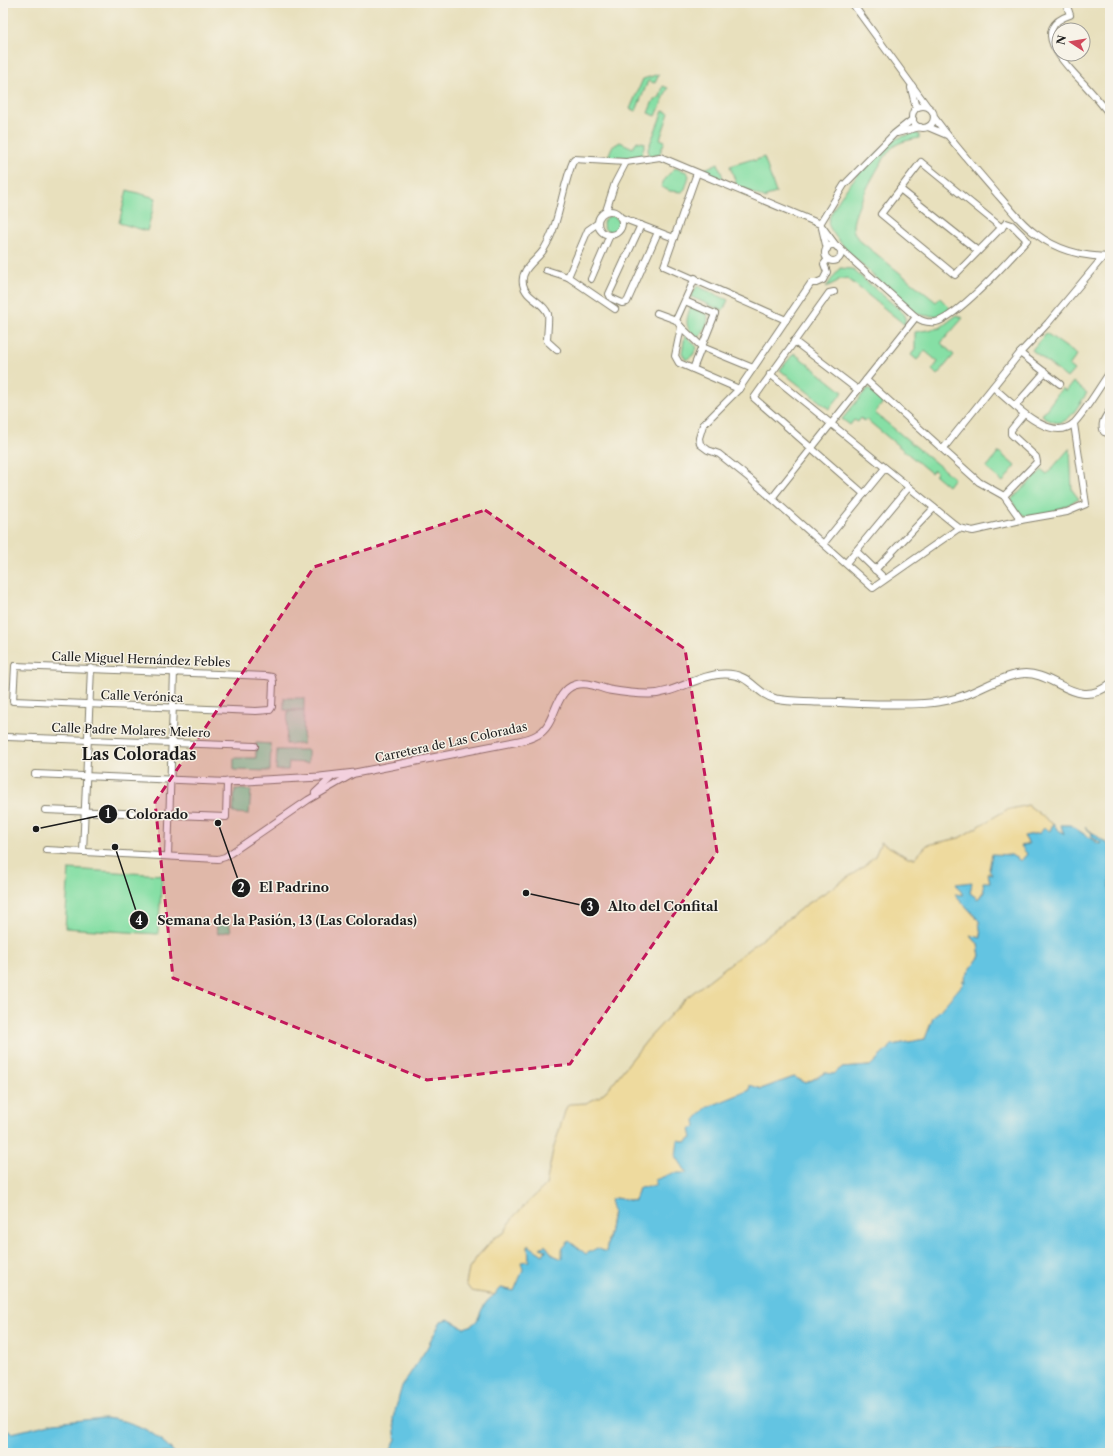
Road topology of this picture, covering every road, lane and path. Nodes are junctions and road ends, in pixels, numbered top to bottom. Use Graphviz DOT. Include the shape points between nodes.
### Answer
graph roads {
  1 [pos="852,3"];
  2 [pos="1066,3"];
  3 [pos="910,85"];
  4 [pos="927,106"];
  5 [pos="916,108"];
  6 [pos="1110,115"];
  7 [pos="934,117"];
  8 [pos="913,119"];
  9 [pos="928,126"];
  10 [pos="920,127"];
  11 [pos="894,134"];
  12 [pos="947,135"];
  13 [pos="626,162"];
  14 [pos="698,173"];
  15 [pos="900,189"];
  16 [pos="606,211"];
  17 [pos="622,218"];
  18 [pos="598,223"];
  19 [pos="641,225"];
  20 [pos="821,225"];
  21 [pos="1002,228"];
  22 [pos="658,232"];
  23 [pos="610,235"];
  24 [pos="674,238"];
  25 [pos="838,248"];
  26 [pos="827,249"];
  27 [pos="978,251"];
  28 [pos="1103,257"];
  29 [pos="1110,257"];
  30 [pos="828,259"];
  31 [pos="838,259"];
  32 [pos="856,265"];
  33 [pos="546,270"];
  34 [pos="568,278"];
  35 [pos="695,278"];
  36 [pos="590,279"];
  37 [pos="834,292"];
  38 [pos="685,300"];
  39 [pos="615,309"];
  40 [pos="657,313"];
  41 [pos="916,317"];
  42 [pos="676,320"];
  43 [pos="786,320"];
  44 [pos="681,327"];
  45 [pos="794,341"];
  46 [pos="702,347"];
  47 [pos="558,350"];
  48 [pos="1020,353"];
  49 [pos="753,368"];
  50 [pos="693,369"];
  51 [pos="1045,372"];
  52 [pos="770,374"];
  53 [pos="1108,374"];
  54 [pos="866,380"];
  55 [pos="1060,384"];
  56 [pos="1110,384"];
  57 [pos="993,387"];
  58 [pos="739,389"];
  59 [pos="858,390"];
  60 [pos="1016,406"];
  61 [pos="1110,410"];
  62 [pos="1024,414"];
  63 [pos="831,424"];
  64 [pos="1074,424"];
  65 [pos="1110,434"];
  66 [pos="812,449"];
  67 [pos="943,449"];
  68 [pos="885,468"];
  69 [pos="909,488"];
  70 [pos="864,494"];
  71 [pos="1004,496"];
  72 [pos="772,498"];
  73 [pos="934,508"];
  74 [pos="1020,520"];
  75 [pos="959,528"];
  76 [pos="824,543"];
  77 [pos="856,551"];
  78 [pos="846,563"];
  79 [pos="875,570"];
  80 [pos="885,579"];
  81 [pos="91,668"];
  82 [pos="174,672"];
  83 [pos="1110,684"];
  84 [pos="13,701"];
  85 [pos="89,705"];
  86 [pos="173,707"];
  87 [pos="270,710"];
  88 [pos="7,737"];
  89 [pos="88,740"];
  90 [pos="172,742"];
  91 [pos="255,746"];
  92 [pos="355,773"];
  93 [pos="35,774"];
  94 [pos="86,776"];
  95 [pos="333,776"];
  96 [pos="320,777"];
  97 [pos="170,778"];
  98 [pos="226,782"];
  99 [pos="324,784"];
  100 [pos="308,800"];
  101 [pos="45,810"];
  102 [pos="85,811"];
  103 [pos="169,815"];
  104 [pos="46,850"];
  105 [pos="83,852"];
  106 [pos="168,856"];
  1 -- 3 [label="street"];
  2 -- 6 [label="street" via="1070,15 1053,25 1053,45 1060,59"];
  3 -- 4 [label="street"];
  3 -- 5 [label="street"];
  4 -- 5 [label="street"];
  4 -- 7 [label="street" via="932,110"];
  5 -- 8 [label="street"];
  7 -- 9 [label="street" via="933,123"];
  7 -- 12 [label="street"];
  8 -- 10 [label="street"];
  8 -- 11 [label="street"];
  9 -- 10 [label="street"];
  9 -- 12 [label="street"];
  10 -- 11 [label="street"];
  11 -- 20 [label="street" via="844,185"];
  12 -- 28 [label="street" via="1036,235 1071,252"];
  13 -- 14 [label="street" via="660,157"];
  13 -- 16 [label="street" via="615,183"];
  13 -- 47 [label="street" via="574,159 564,184 560,209 544,250 526,269 522,278 526,294 545,308 549,316 546,341"];
  14 -- 20 [label="street"];
  14 -- 24 [label="street"];
  15 -- 21 [label="street" via="921,162"];
  15 -- 27 [label="street"];
  15 -- 27 [label="street" via="881,214 955,275"];
  16 -- 17 [label="street" via="614,211"];
  16 -- 18 [label="street" via="600,216"];
  17 -- 19 [label="street"];
  17 -- 23 [label="street" via="620,230"];
  18 -- 23 [label="street" via="600,230"];
  18 -- 34 [label="street" via="588,230"];
  19 -- 22 [label="street"];
  19 -- 22 [label="street" via="609,294 611,298 622,303 627,302"];
  20 -- 25 [label="street"];
  20 -- 26 [label="street"];
  21 -- 27 [label="street"];
  21 -- 41 [label="street" via="1006,224 1012,225 1027,240 1002,268 957,310 936,322 922,321"];
  22 -- 24 [label="street"];
  23 -- 36 [label="street"];
  24 -- 35 [label="street" via="664,266"];
  25 -- 26 [label="street" via="830,246"];
  25 -- 31 [label="street" via="841,255"];
  25 -- 32 [label="street"];
  26 -- 30 [label="street"];
  28 -- 29 [label="street"];
  28 -- 48 [label="street"];
  30 -- 31 [label="street"];
  30 -- 43 [label="street" via="824,264 827,272 823,280 811,283"];
  31 -- 32 [label="street"];
  32 -- 41 [label="street"];
  33 -- 34 [label="street"];
  34 -- 39 [label="street"];
  35 -- 38 [label="street"];
  35 -- 43 [label="street"];
  37 -- 45 [label="street" via="829,293"];
  38 -- 42 [label="street"];
  38 -- 46 [label="street" via="715,314"];
  40 -- 42 [label="street"];
  41 -- 54 [label="street"];
  42 -- 44 [label="street"];
  43 -- 49 [label="street"];
  44 -- 46 [label="street"];
  44 -- 50 [label="street" via="675,356 679,363"];
  45 -- 52 [label="street"];
  45 -- 59 [label="street"];
  46 -- 49 [label="street"];
  46 -- 50 [label="street"];
  48 -- 51 [label="street"];
  48 -- 57 [label="street"];
  49 -- 58 [label="street"];
  50 -- 58 [label="street"];
  51 -- 55 [label="street"];
  51 -- 60 [label="street"];
  52 -- 63 [label="street"];
  52 -- 66 [label="street" via="754,398"];
  53 -- 56 [label="street"];
  53 -- 64 [label="street"];
  54 -- 59 [label="street"];
  54 -- 67 [label="street"];
  57 -- 60 [label="street"];
  57 -- 67 [label="street"];
  58 -- 72 [label="street" via="703,426 700,444 724,457"];
  59 -- 63 [label="street"];
  60 -- 62 [label="street"];
  61 -- 65 [label="street" via="1102,428"];
  62 -- 64 [label="street" via="1050,428 1060,429"];
  62 -- 71 [label="street" via="1011,430 1011,434 1028,448 1036,457 1036,462"];
  63 -- 66 [label="street"];
  63 -- 68 [label="street"];
  64 -- 74 [label="street" via="1086,504 1067,512"];
  66 -- 70 [label="street"];
  66 -- 72 [label="street"];
  67 -- 71 [label="street" via="979,482"];
  68 -- 69 [label="street"];
  68 -- 70 [label="street"];
  69 -- 73 [label="street"];
  69 -- 77 [label="street"];
  70 -- 76 [label="street"];
  71 -- 74 [label="street"];
  72 -- 76 [label="street"];
  73 -- 75 [label="street"];
  73 -- 79 [label="street"];
  74 -- 75 [label="street" via="973,531"];
  75 -- 80 [label="street"];
  76 -- 78 [label="street"];
  77 -- 78 [label="street"];
  77 -- 79 [label="street"];
  78 -- 80 [label="street" via="873,588"];
  79 -- 80 [label="street"];
  81 -- 82 [label="street, Calle Miguel Hernández Febles"];
  81 -- 84 [label="street, Calle Miguel Hernández Febles" via="15,666"];
  81 -- 85 [label="street"];
  82 -- 86 [label="street"];
  82 -- 87 [label="street, Calle Miguel Hernández Febles" via="272,677 274,682"];
  83 -- 92 [label="street, Carretera de Las Coloradas" via="1094,693 1083,694 1071,692 1038,675 1019,674 956,698 882,704 775,699 764,694 749,680 725,674 659,694 620,692 585,684 568,688 548,724 537,735 519,742"];
  84 -- 85 [label="street, Calle Verónica"];
  85 -- 86 [label="street, Calle Verónica"];
  85 -- 89 [label="street"];
  86 -- 87 [label="street, Calle Verónica"];
  86 -- 90 [label="street"];
  88 -- 89 [label="street, Calle Padre Molares Melero"];
  89 -- 90 [label="street, Calle Padre Molares Melero"];
  89 -- 94 [label="street"];
  90 -- 91 [label="street, Calle Padre Molares Melero"];
  90 -- 97 [label="street"];
  92 -- 95 [label="street, Carretera de Las Coloradas"];
  92 -- 100 [label="street"];
  93 -- 94 [label="street"];
  94 -- 97 [label="street"];
  94 -- 102 [label="street"];
  95 -- 96 [label="street, Carretera de Las Coloradas"];
  95 -- 99 [label="street"];
  96 -- 98 [label="street, Carretera de Las Coloradas"];
  96 -- 99 [label="street"];
  97 -- 98 [label="street"];
  97 -- 103 [label="street"];
  98 -- 103 [label="street" via="226,817"];
  99 -- 100 [label="street"];
  100 -- 106 [label="street" via="225,857 218,859"];
  101 -- 102 [label="street"];
  102 -- 103 [label="street"];
  102 -- 105 [label="street"];
  103 -- 106 [label="street"];
  104 -- 105 [label="street"];
  105 -- 106 [label="street"];
}
